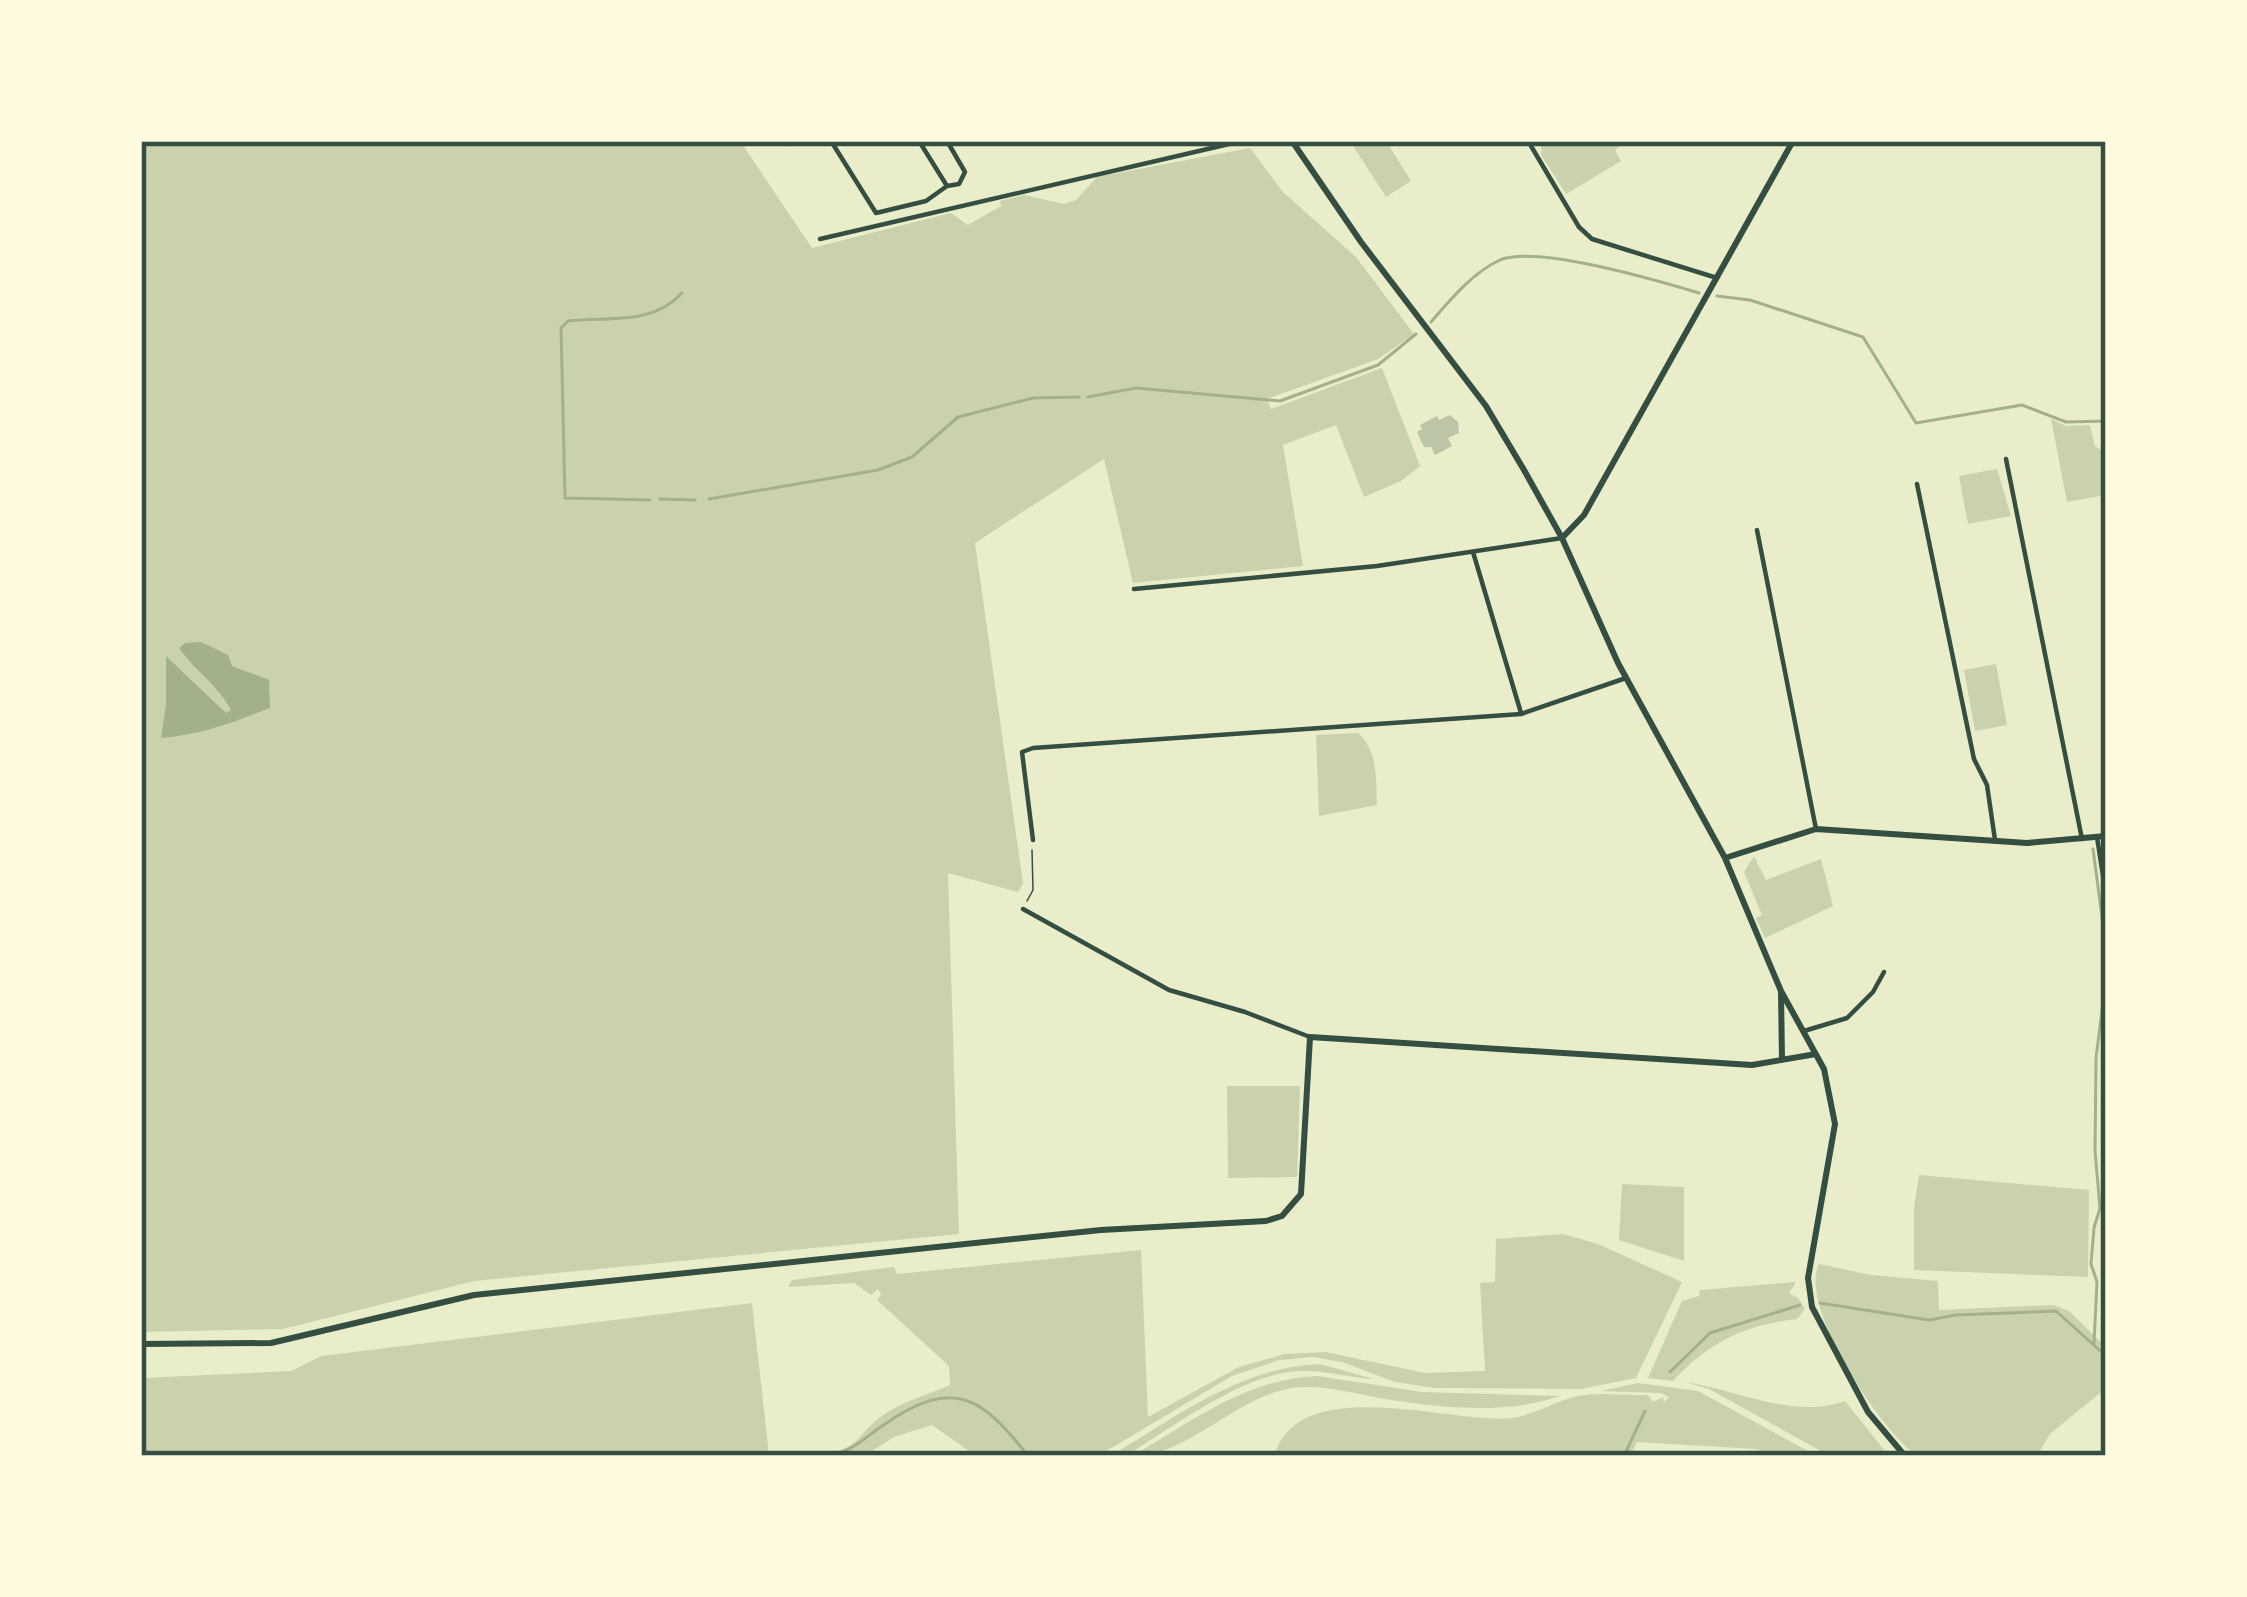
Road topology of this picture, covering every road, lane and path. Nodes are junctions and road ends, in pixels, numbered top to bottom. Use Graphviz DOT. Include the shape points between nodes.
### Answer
graph roads {
  1 [pos="831,141"];
  2 [pos="919,141"];
  3 [pos="947,141"];
  4 [pos="1242,141"];
  5 [pos="1292,141"];
  6 [pos="1793,141"];
  7 [pos="1531,146"];
  8 [pos="947,186"];
  9 [pos="820,239"];
  10 [pos="1717,278"];
  11 [pos="2006,459"];
  12 [pos="1917,484"];
  13 [pos="1757,530"];
  14 [pos="1562,538"];
  15 [pos="1473,552"];
  16 [pos="1134,589"];
  17 [pos="1625,678"];
  18 [pos="1521,714"];
  19 [pos="1816,830"];
  20 [pos="2102,837"];
  21 [pos="2082,839"];
  22 [pos="1033,840"];
  23 [pos="1995,840"];
  24 [pos="1725,858"];
  25 [pos="2106,895"];
  26 [pos="1023,909"];
  27 [pos="1884,972"];
  28 [pos="1781,991"];
  29 [pos="1804,1031"];
  30 [pos="1310,1037"];
  31 [pos="1816,1054"];
  32 [pos="1781,1060"];
  33 [pos="141,1344"];
  34 [pos="1905,1456"];
  1 -- 8 [label="street" via="875,214 926,201"];
  2 -- 8 [label="street"];
  3 -- 8 [label="street" via="965,172"];
  4 -- 9 [label="street"];
  5 -- 14 [label="street" via="1493,416"];
  6 -- 10 [label="street"];
  7 -- 10 [label="street" via="1584,234"];
  10 -- 14 [label="street" via="1584,514"];
  11 -- 21 [label="street"];
  12 -- 23 [label="street"];
  13 -- 19 [label="street"];
  14 -- 15 [label="street"];
  14 -- 17 [label="street"];
  15 -- 16 [label="street"];
  15 -- 18 [label="street"];
  17 -- 18 [label="street"];
  17 -- 24 [label="street"];
  18 -- 22 [label="street" via="1033,748 1022,752"];
  19 -- 23 [label="street"];
  19 -- 24 [label="street"];
  20 -- 21 [label="street"];
  20 -- 25 [label="street"];
  21 -- 23 [label="street"];
  22 -- 26 [label="path" via="1033,890"];
  24 -- 28 [label="street"];
  26 -- 30 [label="street" via="1169,990"];
  27 -- 29 [label="street" via="1847,1018"];
  28 -- 29 [label="street"];
  28 -- 32 [label="street"];
  29 -- 31 [label="street"];
  30 -- 32 [label="street" via="1752,1065"];
  30 -- 33 [label="street" via="1301,1194 1266,1221 1078,1232 474,1295 271,1343"];
  31 -- 32 [label="street"];
  31 -- 34 [label="street" via="1835,1124 1808,1278 1812,1307 1868,1412"];
}
